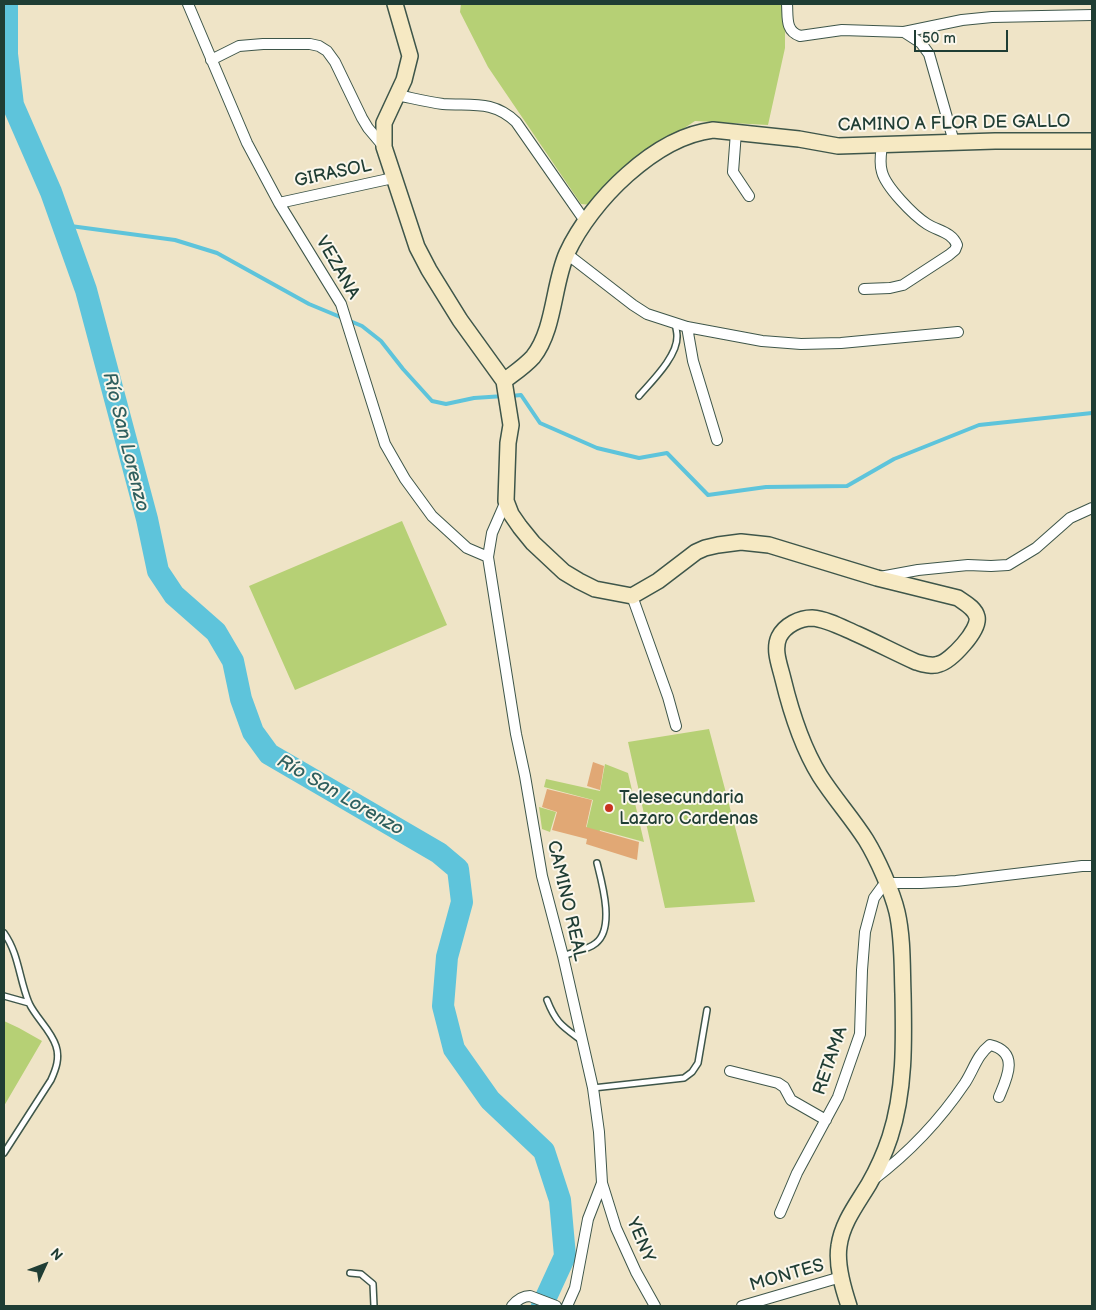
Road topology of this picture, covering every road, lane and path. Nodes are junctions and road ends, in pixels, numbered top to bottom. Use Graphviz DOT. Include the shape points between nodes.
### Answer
graph roads {
  1 [pos="188,4"];
  2 [pos="395,4"];
  3 [pos="787,4"];
  4 [pos="1092,15"];
  5 [pos="904,32"];
  6 [pos="211,60"];
  7 [pos="397,95"];
  8 [pos="736,132"];
  9 [pos="1092,141"];
  10 [pos="954,142"];
  11 [pos="882,145"];
  12 [pos="384,147"];
  13 [pos="393,178"];
  14 [pos="749,196"];
  15 [pos="279,203"];
  16 [pos="585,221"];
  17 [pos="566,254"];
  18 [pos="864,289"];
  19 [pos="675,324"];
  20 [pos="687,327"];
  21 [pos="958,332"];
  22 [pos="505,385"];
  23 [pos="639,396"];
  24 [pos="717,440"];
  25 [pos="506,500"];
  26 [pos="1092,508"];
  27 [pos="488,557"];
  28 [pos="877,578"];
  29 [pos="632,596"];
  30 [pos="676,726"];
  31 [pos="597,864"];
  32 [pos="1092,866"];
  33 [pos="887,883"];
  34 [pos="4,933"];
  35 [pos="563,956"];
  36 [pos="4,996"];
  37 [pos="547,1000"];
  38 [pos="29,1003"];
  39 [pos="707,1010"];
  40 [pos="582,1040"];
  41 [pos="730,1071"];
  42 [pos="593,1088"];
  43 [pos="999,1097"];
  44 [pos="826,1120"];
  45 [pos="4,1154"];
  46 [pos="871,1182"];
  47 [pos="602,1183"];
  48 [pos="780,1213"];
  49 [pos="350,1274"];
  50 [pos="841,1277"];
  51 [pos="553,1305"];
  52 [pos="374,1306"];
  53 [pos="512,1306"];
  54 [pos="567,1306"];
  55 [pos="655,1306"];
  56 [pos="742,1306"];
  57 [pos="848,1306"];
  1 -- 6 [label="street, VEZANA"];
  2 -- 7 [label="street" via="410,56"];
  3 -- 5 [label="street" via="790,30 800,36 842,30"];
  4 -- 5 [label="street" via="992,17"];
  5 -- 10 [label="street" via="921,43 929,54"];
  6 -- 12 [label="street" via="238,46 320,46 334,62 365,123"];
  6 -- 15 [label="street, VEZANA" via="247,143"];
  7 -- 12 [label="street" via="384,123"];
  7 -- 16 [label="street" via="427,102 484,105 509,116"];
  8 -- 11 [label="street, CAMINO A FLOR DE GALLO" via="838,146"];
  8 -- 14 [label="street" via="733,172"];
  8 -- 16 [label="street, CAMINO A FLOR DE GALLO" via="700,132 675,142 629,172"];
  9 -- 10 [label="street, CAMINO A FLOR DE GALLO"];
  10 -- 11 [label="street, CAMINO A FLOR DE GALLO"];
  11 -- 18 [label="street" via="881,171 891,189 926,224 950,235 957,245 949,255 903,285"];
  12 -- 13 [label="street"];
  13 -- 15 [label="street, GIRASOL"];
  13 -- 22 [label="street" via="417,247 429,270"];
  15 -- 27 [label="street, VEZANA" via="341,304 381,433 405,479 441,525 467,548"];
  16 -- 17 [label="street, CAMINO A FLOR DE GALLO"];
  17 -- 19 [label="street" via="647,314"];
  17 -- 22 [label="street, CAMINO A FLOR DE GALLO" via="542,341 533,357"];
  19 -- 20 [label="street"];
  19 -- 23 [label="lane" via="678,338 674,351"];
  20 -- 21 [label="street" via="762,341 801,344"];
  20 -- 24 [label="street" via="693,362"];
  22 -- 25 [label="street" via="511,424"];
  25 -- 27 [label="street, CAMINO REAL" via="492,533"];
  25 -- 29 [label="street" via="520,527 564,572 595,589"];
  26 -- 28 [label="street" via="1070,518 1036,548 1008,565 951,566"];
  27 -- 35 [label="street, CAMINO REAL" via="542,876"];
  28 -- 29 [label="street" via="770,545 741,542 696,552"];
  28 -- 33 [label="street" via="958,598 977,617 974,631 952,657 938,665 916,662 840,627 812,618 796,621 788,627 780,635 777,645 790,708 813,764 867,842"];
  29 -- 30 [label="street"];
  31 -- 35 [label="lane" via="606,897 601,936 596,943"];
  32 -- 33 [label="street" via="956,881"];
  33 -- 44 [label="street, RETAMA" via="874,898 866,932 860,1034 838,1097"];
  33 -- 46 [label="street" via="897,912 902,956 904,1035 895,1117 890,1138"];
  34 -- 38 [label="lane" via="16,955"];
  35 -- 40 [label="street, CAMINO REAL"];
  36 -- 38 [label="lane"];
  37 -- 40 [label="lane" via="560,1025"];
  38 -- 45 [label="lane" via="56,1046 58,1057 51,1080"];
  39 -- 42 [label="lane" via="698,1063 684,1078"];
  40 -- 42 [label="street, CAMINO REAL"];
  41 -- 44 [label="street" via="778,1083 791,1100"];
  42 -- 47 [label="street, CAMINO REAL"];
  43 -- 46 [label="street" via="1009,1073 1009,1060 1000,1048 990,1044 976,1059 966,1081 929,1130"];
  44 -- 48 [label="street, RETAMA"];
  46 -- 50 [label="street" via="850,1214 842,1234 838,1248"];
  47 -- 54 [label="street, CAMINO REAL" via="588,1219 575,1288"];
  47 -- 55 [label="street, YENY" via="616,1228"];
  49 -- 52 [label="lane" via="361,1274 372,1284"];
  50 -- 56 [label="street, MONTES"];
  50 -- 57 [label="street"];
  51 -- 53 [label="street" via="530,1296 520,1298"];
}
